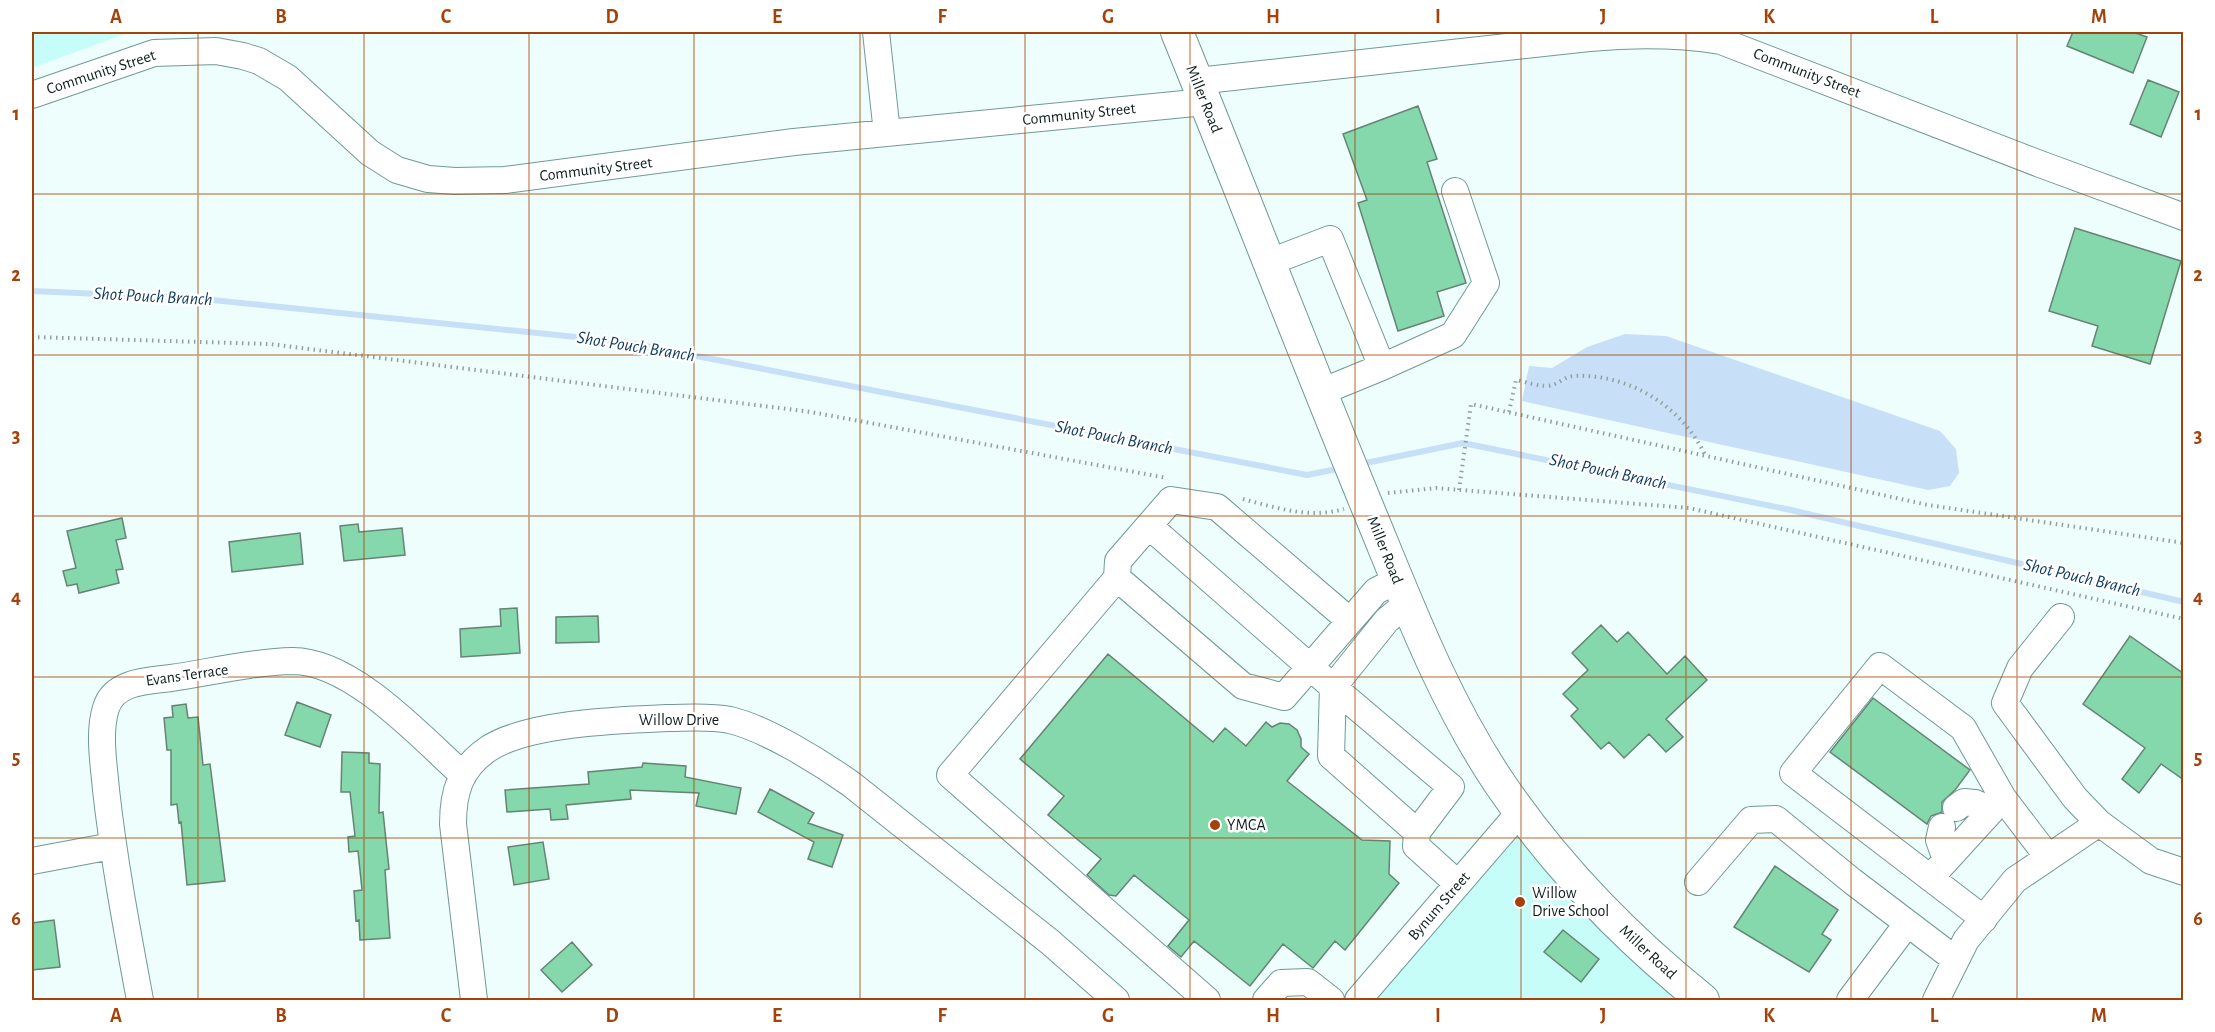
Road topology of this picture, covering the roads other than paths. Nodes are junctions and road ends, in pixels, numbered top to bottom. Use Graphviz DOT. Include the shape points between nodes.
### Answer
graph roads {
  1 [pos="876,32"];
  2 [pos="1177,32"];
  3 [pos="1506,39"];
  4 [pos="1743,39"];
  5 [pos="1201,92"];
  6 [pos="32,94"];
  7 [pos="887,133"];
  8 [pos="1455,191"];
  9 [pos="2184,217"];
  10 [pos="1270,262"];
  11 [pos="1382,367"];
  12 [pos="1321,392"];
  13 [pos="1149,526"];
  14 [pos="1117,578"];
  15 [pos="1402,592"];
  16 [pos="2061,617"];
  17 [pos="1350,621"];
  18 [pos="1310,667"];
  19 [pos="1333,687"];
  20 [pos="463,775"];
  21 [pos="1997,804"];
  22 [pos="1520,812"];
  23 [pos="2099,823"];
  24 [pos="1417,832"];
  25 [pos="112,846"];
  26 [pos="2048,857"];
  27 [pos="32,861"];
  28 [pos="1938,869"];
  29 [pos="2184,872"];
  30 [pos="1698,882"];
  31 [pos="1458,884"];
  32 [pos="1984,918"];
  33 [pos="1907,924"];
  34 [pos="1956,960"];
  35 [pos="140,1000"];
  36 [pos="474,1000"];
  37 [pos="1116,1000"];
  38 [pos="1207,1000"];
  39 [pos="1266,1000"];
  40 [pos="1331,1000"];
  41 [pos="1358,1000"];
  42 [pos="1702,1000"];
  43 [pos="1850,1000"];
  44 [pos="1936,1000"];
  1 -- 7 [label="street"];
  2 -- 5 [label="main road, Miller Road"];
  3 -- 4 [label="street, Community Street" via="1665,34 1721,41"];
  3 -- 5 [label="street, Community Street"];
  4 -- 9 [label="street, Community Street" via="2040,164"];
  5 -- 7 [label="street, Community Street"];
  5 -- 10 [label="main road, Miller Road"];
  6 -- 7 [label="street, Community Street" via="154,54 216,51 243,56 288,78 370,153 397,170 428,179 455,181 505,180"];
  8 -- 11 [label="street" via="1486,283 1453,335"];
  10 -- 11 [label="street" via="1330,238"];
  10 -- 12 [label="main road, Miller Road"];
  11 -- 12 [label="street"];
  12 -- 15 [label="main road, Miller Road"];
  13 -- 14 [label="street" via="1118,561"];
  13 -- 17 [label="street" via="1171,500 1217,507"];
  13 -- 18 [label="street"];
  14 -- 18 [label="street" via="1243,686 1284,698"];
  14 -- 38 [label="street" via="950,775"];
  15 -- 17 [label="street" via="1376,591"];
  15 -- 19 [label="street" via="1387,620"];
  15 -- 22 [label="main road, Miller Road" via="1454,706"];
  16 -- 23 [label="street" via="2020,668 2005,703"];
  17 -- 18 [label="street"];
  18 -- 19 [label="street"];
  19 -- 24 [label="street" via="1331,756"];
  19 -- 24 [label="street" via="1451,787"];
  20 -- 25 [label="street, Evans Terrace" via="378,699 327,668 294,661 135,682 109,701 104,718 104,769"];
  20 -- 36 [label="street, Willow Drive" via="453,802 453,824"];
  20 -- 37 [label="street, Willow Drive" via="488,749 549,729 584,723 705,717 748,725 851,784 1050,942"];
  21 -- 26 [label="street"];
  21 -- 28 [label="street"];
  21 -- 28 [label="street" via="1964,802 1949,818 1939,840"];
  21 -- 28 [label="street" via="1963,728 1880,666 1792,773"];
  22 -- 31 [label="street, Bynum Street"];
  22 -- 42 [label="main road, Miller Road" via="1549,850 1614,920"];
  23 -- 26 [label="street"];
  23 -- 29 [label="street" via="2151,861"];
  24 -- 31 [label="street" via="1416,846"];
  25 -- 27 [label="street"];
  25 -- 35 [label="street, Evans Terrace"];
  26 -- 32 [label="street" via="2015,880"];
  28 -- 32 [label="street"];
  30 -- 33 [label="street" via="1751,820 1776,819"];
  31 -- 41 [label="street, Bynum Street"];
  32 -- 34 [label="street"];
  33 -- 34 [label="street"];
  33 -- 43 [label="street"];
  34 -- 44 [label="street"];
  39 -- 40 [label="street" via="1281,983 1308,982"];
}
